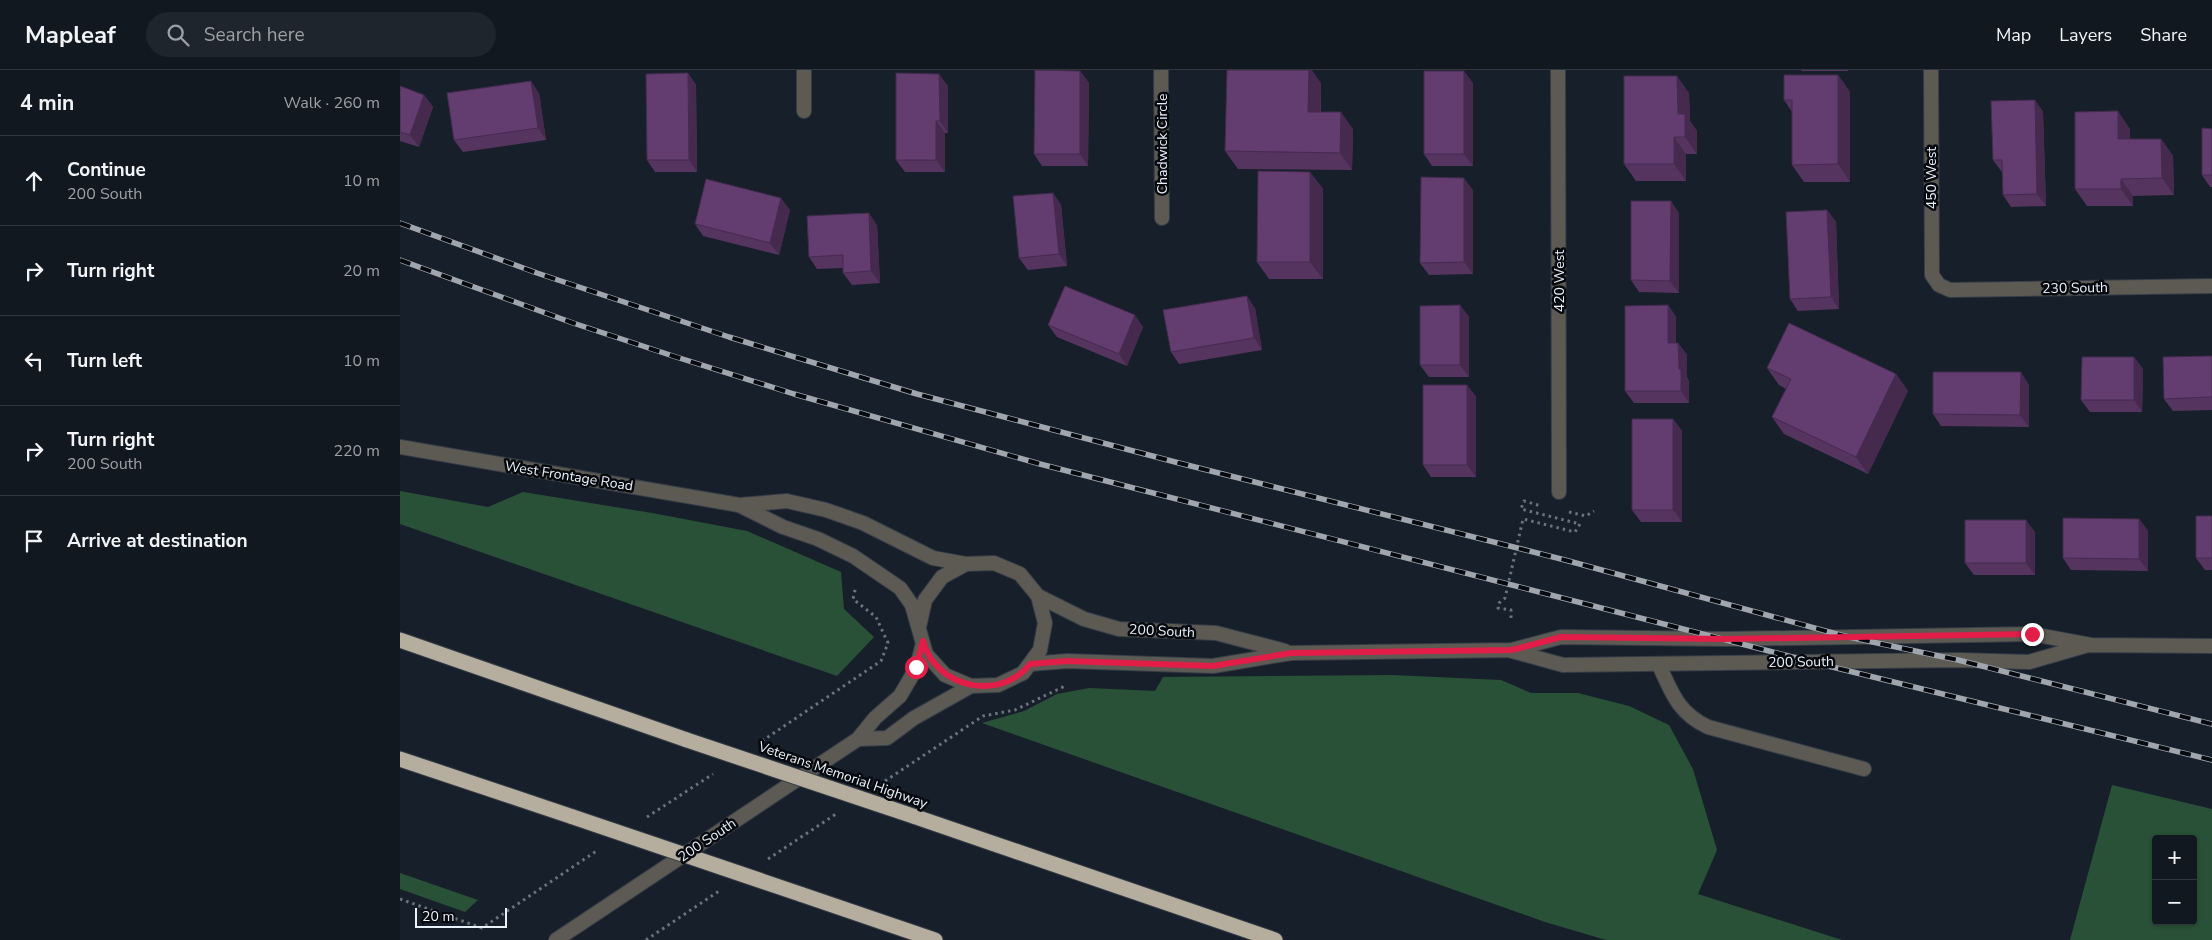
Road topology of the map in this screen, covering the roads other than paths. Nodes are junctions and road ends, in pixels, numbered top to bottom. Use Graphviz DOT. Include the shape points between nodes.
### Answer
graph roads {
  1 [pos="804,70"];
  2 [pos="1161,70"];
  3 [pos="1558,70"];
  4 [pos="1931,70"];
  5 [pos="804,111"];
  6 [pos="1162,218"];
  7 [pos="1938,285"];
  8 [pos="2212,286"];
  9 [pos="400,448"];
  10 [pos="1559,492"];
  11 [pos="739,505"];
  12 [pos="966,564"];
  13 [pos="1038,596"];
  14 [pos="919,627"];
  15 [pos="400,640"];
  16 [pos="923,641"];
  17 [pos="2089,645"];
  18 [pos="2212,646"];
  19 [pos="1512,650"];
  20 [pos="1291,653"];
  21 [pos="1030,664"];
  22 [pos="1659,665"];
  23 [pos="970,686"];
  24 [pos="858,739"];
  25 [pos="400,759"];
  26 [pos="1864,769"];
  27 [pos="556,940"];
  28 [pos="935,940"];
  29 [pos="1275,940"];
  1 -- 5 [label="street"];
  2 -- 6 [label="street, Chadwick Circle"];
  3 -- 10 [label="street, 420 West"];
  4 -- 7 [label="street, 450 West" via="1932,275"];
  7 -- 8 [label="street, 230 South" via="1950,290"];
  9 -- 11 [label="street, West Frontage Road"];
  11 -- 12 [label="street, West Frontage Road" via="787,500 826,510 863,523 933,558"];
  11 -- 14 [label="street, West Frontage Road" via="868,565 900,588 912,605"];
  12 -- 13 [label="street" via="994,563 1020,574"];
  12 -- 14 [label="street" via="942,577 925,600"];
  13 -- 20 [label="street, 200 South" via="1084,619 1119,628 1216,634"];
  13 -- 21 [label="street" via="1046,623 1040,650"];
  14 -- 16 [label="street"];
  15 -- 29 [label="highway, Veterans Memorial Highway, bridge"];
  16 -- 23 [label="street" via="926,654 945,675"];
  16 -- 24 [label="street, 200 South" via="916,667 900,696 875,718"];
  17 -- 18 [label="street, 200 South"];
  17 -- 19 [label="street, 200 South" via="2032,634 1725,639 1561,637"];
  17 -- 22 [label="street, 200 South" via="2029,662 1958,660"];
  19 -- 20 [label="street, 200 South"];
  19 -- 22 [label="street, 200 South" via="1562,665"];
  20 -- 21 [label="street, 200 South" via="1213,666 1067,661"];
  21 -- 23 [label="street" via="1023,673 998,686"];
  22 -- 26 [label="street" via="1681,708 1693,720 1708,727"];
  23 -- 24 [label="street" via="914,718 887,738"];
  24 -- 27 [label="street, 200 South"];
  25 -- 28 [label="highway, bridge"];
}
